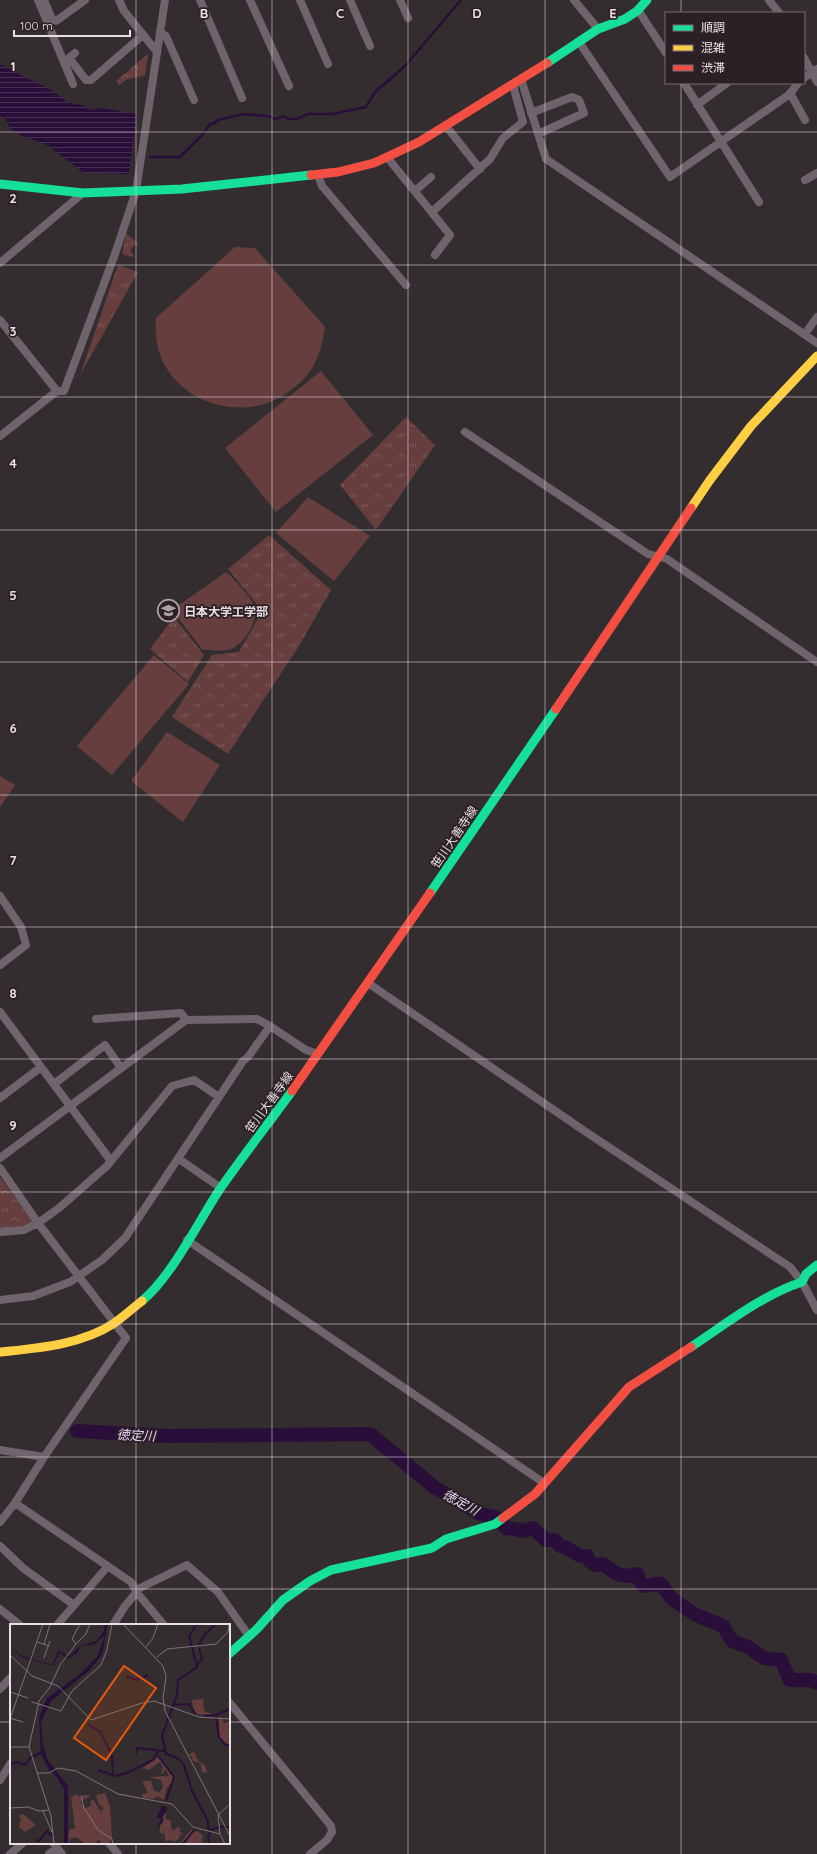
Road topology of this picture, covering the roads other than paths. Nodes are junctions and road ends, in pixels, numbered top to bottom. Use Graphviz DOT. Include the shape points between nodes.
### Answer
graph roads {
  1 [pos="38,0"];
  2 [pos="44,0"];
  3 [pos="86,0"];
  4 [pos="119,0"];
  5 [pos="165,0"];
  6 [pos="200,0"];
  7 [pos="250,0"];
  8 [pos="300,0"];
  9 [pos="350,0"];
  10 [pos="400,0"];
  11 [pos="574,0"];
  12 [pos="647,0"];
  13 [pos="769,0"];
  14 [pos="638,10"];
  15 [pos="778,12"];
  16 [pos="408,18"];
  17 [pos="598,29"];
  18 [pos="160,32"];
  19 [pos="143,35"];
  20 [pos="579,42"];
  21 [pos="370,46"];
  22 [pos="665,51"];
  23 [pos="75,52"];
  24 [pos="157,52"];
  25 [pos="805,59"];
  26 [pos="328,64"];
  27 [pos="814,71"];
  28 [pos="805,77"];
  29 [pos="521,80"];
  30 [pos="817,82"];
  31 [pos="73,84"];
  32 [pos="685,84"];
  33 [pos="726,84"];
  34 [pos="513,85"];
  35 [pos="289,86"];
  36 [pos="792,87"];
  37 [pos="242,98"];
  38 [pos="194,100"];
  39 [pos="697,105"];
  40 [pos="531,113"];
  41 [pos="805,120"];
  42 [pos="446,126"];
  43 [pos="538,134"];
  44 [pos="720,142"];
  45 [pos="387,157"];
  46 [pos="480,169"];
  47 [pos="817,173"];
  48 [pos="318,174"];
  49 [pos="431,177"];
  50 [pos="806,180"];
  51 [pos="0,184"];
  52 [pos="136,191"];
  53 [pos="415,191"];
  54 [pos="83,194"];
  55 [pos="758,202"];
  56 [pos="432,212"];
  57 [pos="435,255"];
  58 [pos="0,263"];
  59 [pos="406,285"];
  60 [pos="817,317"];
  61 [pos="0,320"];
  62 [pos="805,334"];
  63 [pos="817,343"];
  64 [pos="817,356"];
  65 [pos="57,391"];
  66 [pos="465,432"];
  67 [pos="0,436"];
  68 [pos="660,557"];
  69 [pos="817,662"];
  70 [pos="0,896"];
  71 [pos="0,965"];
  72 [pos="368,983"];
  73 [pos="0,1012"];
  74 [pos="96,1019"];
  75 [pos="186,1020"];
  76 [pos="270,1026"];
  77 [pos="318,1054"];
  78 [pos="41,1067"];
  79 [pos="121,1068"];
  80 [pos="54,1084"];
  81 [pos="219,1097"];
  82 [pos="0,1098"];
  83 [pos="70,1106"];
  84 [pos="0,1158"];
  85 [pos="179,1159"];
  86 [pos="111,1161"];
  87 [pos="0,1168"];
  88 [pos="221,1188"];
  89 [pos="38,1223"];
  90 [pos="0,1232"];
  91 [pos="187,1240"];
  92 [pos="817,1265"];
  93 [pos="78,1277"];
  94 [pos="802,1282"];
  95 [pos="0,1300"];
  96 [pos="817,1310"];
  97 [pos="114,1323"];
  98 [pos="0,1352"];
  99 [pos="0,1450"];
  100 [pos="44,1457"];
  101 [pos="544,1483"];
  102 [pos="15,1503"];
  103 [pos="0,1522"];
  104 [pos="0,1546"];
  105 [pos="108,1566"];
  106 [pos="137,1592"];
  107 [pos="74,1605"];
  108 [pos="0,1608"];
  109 [pos="19,1624"];
  110 [pos="58,1624"];
  111 [pos="114,1624"];
  112 [pos="163,1624"];
  113 [pos="249,1636"];
  114 [pos="230,1653"];
  115 [pos="10,1678"];
  116 [pos="0,1689"];
  117 [pos="230,1703"];
  118 [pos="10,1765"];
  119 [pos="0,1780"];
  120 [pos="23,1844"];
  121 [pos="110,1844"];
  122 [pos="57,1848"];
  123 [pos="10,1854"];
  124 [pos="49,1854"];
  125 [pos="118,1854"];
  126 [pos="310,1854"];
  1 -- 31 [label="street"];
  2 -- 3 [label="street" via="52,19 56,20"];
  4 -- 19 [label="street" via="124,12"];
  5 -- 18 [label="street"];
  6 -- 37 [label="street"];
  7 -- 35 [label="street"];
  8 -- 26 [label="street"];
  9 -- 21 [label="street"];
  10 -- 16 [label="street"];
  11 -- 17 [label="street"];
  12 -- 14 [label="street"];
  13 -- 15 [label="street"];
  14 -- 17 [label="street" via="623,20"];
  14 -- 22 [label="street"];
  17 -- 20 [label="street"];
  18 -- 24 [label="street"];
  18 -- 38 [label="street" via="166,36"];
  19 -- 23 [label="street" via="91,80 86,80 69,58"];
  19 -- 24 [label="street"];
  20 -- 29 [label="street"];
  20 -- 44 [label="street" via="670,177"];
  24 -- 52 [label="street"];
  25 -- 27 [label="street"];
  27 -- 28 [label="street"];
  27 -- 30 [label="street"];
  29 -- 34 [label="street"];
  29 -- 40 [label="street"];
  32 -- 39 [label="street"];
  33 -- 39 [label="street"];
  34 -- 42 [label="street"];
  34 -- 46 [label="street" via="523,122 503,138 490,159"];
  36 -- 41 [label="street"];
  36 -- 44 [label="street"];
  39 -- 44 [label="street"];
  40 -- 43 [label="street"];
  40 -- 43 [label="street" via="572,97 579,100 584,113"];
  42 -- 45 [label="street"];
  42 -- 46 [label="street"];
  43 -- 62 [label="street" via="546,159"];
  44 -- 55 [label="street"];
  45 -- 48 [label="street" via="358,167"];
  45 -- 53 [label="street"];
  46 -- 56 [label="street"];
  47 -- 50 [label="street"];
  48 -- 52 [label="street" via="182,189"];
  48 -- 59 [label="street" via="322,186"];
  49 -- 53 [label="street"];
  51 -- 54 [label="street"];
  52 -- 54 [label="street"];
  52 -- 65 [label="street" via="64,391"];
  53 -- 56 [label="street"];
  54 -- 58 [label="street"];
  56 -- 57 [label="street" via="450,235"];
  60 -- 62 [label="street"];
  61 -- 65 [label="street"];
  62 -- 63 [label="street"];
  64 -- 68 [label="street, 笹川大善寺線" via="751,426 710,480"];
  65 -- 67 [label="street"];
  66 -- 68 [label="street" via="648,554"];
  68 -- 69 [label="street" via="667,559"];
  68 -- 72 [label="street, 笹川大善寺線"];
  70 -- 71 [label="street" via="21,927 26,945"];
  72 -- 77 [label="street, 笹川大善寺線"];
  72 -- 94 [label="street" via="790,1267"];
  73 -- 78 [label="street"];
  74 -- 75 [label="street" via="181,1013"];
  75 -- 76 [label="street" via="257,1019"];
  75 -- 79 [label="street"];
  76 -- 77 [label="street" via="306,1050"];
  76 -- 81 [label="street"];
  77 -- 88 [label="street, 笹川大善寺線"];
  78 -- 80 [label="street"];
  78 -- 82 [label="street"];
  79 -- 80 [label="street" via="105,1045"];
  79 -- 83 [label="street"];
  80 -- 83 [label="street"];
  81 -- 85 [label="street"];
  81 -- 86 [label="street" via="194,1080 172,1086"];
  83 -- 84 [label="street"];
  83 -- 86 [label="street"];
  85 -- 88 [label="street"];
  85 -- 93 [label="street" via="125,1238 102,1260"];
  86 -- 89 [label="street" via="91,1182"];
  87 -- 89 [label="street"];
  88 -- 91 [label="street, 笹川大善寺線"];
  89 -- 90 [label="street" via="24,1230"];
  89 -- 93 [label="street"];
  91 -- 97 [label="street, 笹川大善寺線" via="150,1294"];
  91 -- 101 [label="street"];
  92 -- 94 [label="street" via="806,1274"];
  93 -- 95 [label="street" via="33,1296"];
  93 -- 97 [label="street"];
  94 -- 96 [label="street"];
  94 -- 101 [label="street" via="761,1301 629,1387"];
  97 -- 98 [label="street, 笹川大善寺線" via="71,1341 43,1348"];
  97 -- 100 [label="street" via="126,1338"];
  99 -- 100 [label="street"];
  100 -- 102 [label="street"];
  101 -- 113 [label="street" via="535,1494 489,1527 446,1539 435,1547 346,1565 314,1578 283,1600"];
  102 -- 103 [label="street"];
  102 -- 105 [label="street"];
  104 -- 107 [label="street" via="23,1568"];
  105 -- 106 [label="street" via="131,1582"];
  105 -- 107 [label="street"];
  106 -- 111 [label="street"];
  106 -- 112 [label="street"];
  106 -- 113 [label="street" via="143,1586 189,1565 221,1595"];
  107 -- 110 [label="street"];
  108 -- 109 [label="street"];
  113 -- 114 [label="street"];
  115 -- 116 [label="street"];
  117 -- 126 [label="street" via="331,1826 330,1836"];
  118 -- 119 [label="street"];
  120 -- 123 [label="street"];
  121 -- 125 [label="street"];
  122 -- 124 [label="street"];
}
